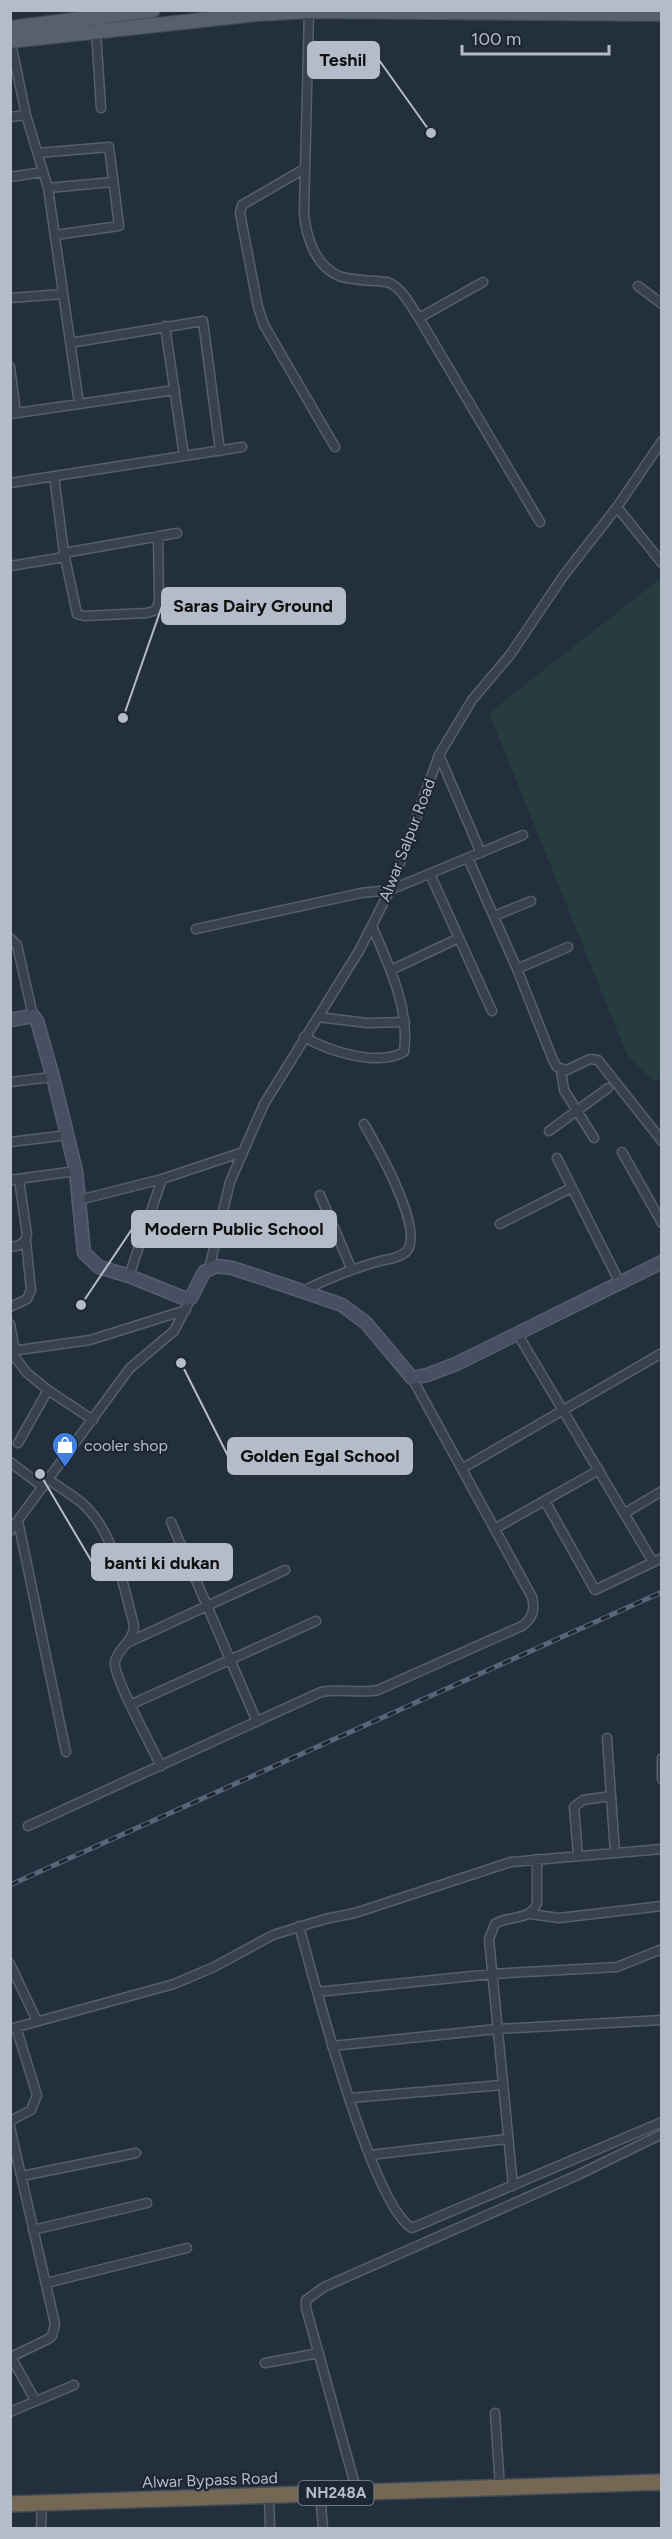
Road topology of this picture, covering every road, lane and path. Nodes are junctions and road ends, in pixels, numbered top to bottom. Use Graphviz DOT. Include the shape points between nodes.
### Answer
graph roads {
  1 [pos="153,10"];
  2 [pos="309,11"];
  3 [pos="662,14"];
  4 [pos="10,28"];
  5 [pos="96,31"];
  6 [pos="11,40"];
  7 [pos="101,108"];
  8 [pos="26,115"];
  9 [pos="10,117"];
  10 [pos="38,153"];
  11 [pos="304,169"];
  12 [pos="43,172"];
  13 [pos="10,177"];
  14 [pos="113,182"];
  15 [pos="48,188"];
  16 [pos="55,235"];
  17 [pos="483,282"];
  18 [pos="638,286"];
  19 [pos="63,294"];
  20 [pos="10,298"];
  21 [pos="662,304"];
  22 [pos="419,318"];
  23 [pos="165,326"];
  24 [pos="70,343"];
  25 [pos="10,367"];
  26 [pos="175,390"];
  27 [pos="79,404"];
  28 [pos="13,414"];
  29 [pos="662,441"];
  30 [pos="242,447"];
  31 [pos="335,447"];
  32 [pos="220,451"];
  33 [pos="184,456"];
  34 [pos="54,476"];
  35 [pos="10,483"];
  36 [pos="617,507"];
  37 [pos="540,522"];
  38 [pos="177,533"];
  39 [pos="158,536"];
  40 [pos="64,555"];
  41 [pos="662,563"];
  42 [pos="10,566"];
  43 [pos="439,754"];
  44 [pos="523,835"];
  45 [pos="482,853"];
  46 [pos="468,858"];
  47 [pos="430,874"];
  48 [pos="390,890"];
  49 [pos="531,901"];
  50 [pos="494,916"];
  51 [pos="372,926"];
  52 [pos="196,928"];
  53 [pos="10,938"];
  54 [pos="459,938"];
  55 [pos="568,947"];
  56 [pos="517,969"];
  57 [pos="391,970"];
  58 [pos="492,1011"];
  59 [pos="33,1016"];
  60 [pos="318,1017"];
  61 [pos="10,1020"];
  62 [pos="405,1022"];
  63 [pos="304,1037"];
  64 [pos="561,1070"];
  65 [pos="53,1077"];
  66 [pos="10,1082"];
  67 [pos="608,1088"];
  68 [pos="577,1110"];
  69 [pos="364,1124"];
  70 [pos="549,1131"];
  71 [pos="68,1135"];
  72 [pos="594,1138"];
  73 [pos="662,1141"];
  74 [pos="10,1142"];
  75 [pos="243,1152"];
  76 [pos="622,1152"];
  77 [pos="557,1158"];
  78 [pos="76,1171"];
  79 [pos="162,1179"];
  80 [pos="15,1180"];
  81 [pos="572,1188"];
  82 [pos="320,1195"];
  83 [pos="79,1200"];
  84 [pos="662,1223"];
  85 [pos="500,1224"];
  86 [pos="26,1241"];
  87 [pos="10,1247"];
  88 [pos="662,1262"];
  89 [pos="351,1268"];
  90 [pos="209,1269"];
  91 [pos="129,1276"];
  92 [pos="620,1283"];
  93 [pos="303,1291"];
  94 [pos="191,1298"];
  95 [pos="10,1307"];
  96 [pos="186,1310"];
  97 [pos="10,1324"];
  98 [pos="517,1333"];
  99 [pos="13,1351"];
  100 [pos="661,1353"];
  101 [pos="412,1378"];
  102 [pos="48,1390"];
  103 [pos="564,1409"];
  104 [pos="93,1420"];
  105 [pos="18,1443"];
  106 [pos="12,1465"];
  107 [pos="463,1468"];
  108 [pos="599,1470"];
  109 [pos="46,1483"];
  110 [pos="662,1491"];
  111 [pos="545,1501"];
  112 [pos="625,1513"];
  113 [pos="18,1521"];
  114 [pos="171,1522"];
  115 [pos="496,1528"];
  116 [pos="10,1532"];
  117 [pos="657,1560"];
  118 [pos="285,1570"];
  119 [pos="207,1607"];
  120 [pos="316,1621"];
  121 [pos="129,1642"];
  122 [pos="229,1660"];
  123 [pos="132,1704"];
  124 [pos="257,1722"];
  125 [pos="607,1738"];
  126 [pos="66,1752"];
  127 [pos="662,1758"];
  128 [pos="161,1766"];
  129 [pos="662,1779"];
  130 [pos="611,1796"];
  131 [pos="27,1826"];
  132 [pos="662,1849"];
  133 [pos="615,1852"];
  134 [pos="578,1856"];
  135 [pos="537,1859"];
  136 [pos="662,1906"];
  137 [pos="530,1914"];
  138 [pos="299,1926"];
  139 [pos="662,1949"];
  140 [pos="10,1964"];
  141 [pos="492,1974"];
  142 [pos="317,1992"];
  143 [pos="662,2020"];
  144 [pos="37,2021"];
  145 [pos="13,2028"];
  146 [pos="497,2029"];
  147 [pos="332,2046"];
  148 [pos="502,2085"];
  149 [pos="350,2098"];
  150 [pos="10,2121"];
  151 [pos="662,2122"];
  152 [pos="10,2127"];
  153 [pos="662,2133"];
  154 [pos="507,2139"];
  155 [pos="136,2152"];
  156 [pos="370,2155"];
  157 [pos="21,2176"];
  158 [pos="513,2186"];
  159 [pos="147,2203"];
  160 [pos="33,2230"];
  161 [pos="187,2248"];
  162 [pos="46,2283"];
  163 [pos="319,2353"];
  164 [pos="11,2357"];
  165 [pos="265,2363"];
  166 [pos="74,2385"];
  167 [pos="35,2400"];
  168 [pos="10,2412"];
  169 [pos="495,2413"];
  170 [pos="662,2482"];
  171 [pos="500,2488"];
  172 [pos="357,2492"];
  173 [pos="320,2494"];
  174 [pos="269,2496"];
  175 [pos="42,2503"];
  176 [pos="10,2504"];
  177 [pos="41,2529"];
  178 [pos="270,2529"];
  179 [pos="322,2529"];
  1 -- 4 [label="main road"];
  2 -- 3 [label="main road"];
  2 -- 5 [label="main road"];
  2 -- 11 [label="street"];
  5 -- 6 [label="main road"];
  5 -- 7 [label="street"];
  6 -- 8 [label="street"];
  8 -- 9 [label="street"];
  8 -- 10 [label="street"];
  10 -- 12 [label="street"];
  10 -- 14 [label="street" via="109,147"];
  11 -- 22 [label="street" via="305,225 311,247 320,260 340,276 394,284"];
  11 -- 31 [label="street" via="242,205 240,213 264,326"];
  12 -- 13 [label="street"];
  12 -- 15 [label="street"];
  14 -- 15 [label="street"];
  14 -- 16 [label="street" via="119,226"];
  15 -- 16 [label="street"];
  16 -- 19 [label="street"];
  17 -- 22 [label="street"];
  18 -- 21 [label="street"];
  19 -- 20 [label="street"];
  19 -- 24 [label="street"];
  22 -- 37 [label="street"];
  23 -- 24 [label="street"];
  23 -- 26 [label="street"];
  23 -- 32 [label="street" via="203,321"];
  24 -- 27 [label="street"];
  25 -- 28 [label="street"];
  26 -- 27 [label="street"];
  26 -- 33 [label="street"];
  27 -- 28 [label="street"];
  29 -- 36 [label="street, Alwar Salpur Road"];
  30 -- 32 [label="street"];
  32 -- 33 [label="street"];
  33 -- 34 [label="street"];
  34 -- 35 [label="street"];
  34 -- 40 [label="street"];
  36 -- 41 [label="street"];
  36 -- 43 [label="street, Alwar Salpur Road" via="564,574 510,655 472,700"];
  38 -- 39 [label="street"];
  39 -- 40 [label="street"];
  39 -- 40 [label="street" via="159,602 156,610 147,613 77,614"];
  40 -- 42 [label="street"];
  43 -- 45 [label="street"];
  43 -- 48 [label="street, Alwar Salpur Road"];
  44 -- 45 [label="street"];
  45 -- 46 [label="street"];
  46 -- 47 [label="street"];
  46 -- 50 [label="street"];
  47 -- 48 [label="street"];
  47 -- 54 [label="street"];
  48 -- 51 [label="street, Alwar Salpur Road"];
  48 -- 52 [label="street"];
  49 -- 50 [label="street"];
  50 -- 56 [label="street"];
  51 -- 57 [label="street"];
  51 -- 60 [label="street, Alwar Salpur Road"];
  53 -- 59 [label="street" via="17,945"];
  54 -- 57 [label="street"];
  54 -- 58 [label="street"];
  55 -- 56 [label="street"];
  56 -- 64 [label="street" via="553,1060"];
  57 -- 62 [label="street"];
  59 -- 61 [label="street"];
  59 -- 65 [label="street"];
  60 -- 62 [label="street" via="367,1023"];
  60 -- 63 [label="street, Alwar Salpur Road"];
  62 -- 63 [label="street" via="404,1052 396,1056 339,1053"];
  63 -- 75 [label="street, Alwar Salpur Road" via="264,1104"];
  64 -- 68 [label="street" via="564,1090"];
  64 -- 73 [label="street" via="567,1071 590,1059 598,1060"];
  65 -- 66 [label="street"];
  65 -- 71 [label="street"];
  67 -- 68 [label="street"];
  68 -- 70 [label="street"];
  68 -- 72 [label="street"];
  69 -- 89 [label="street" via="399,1192 409,1247 396,1258"];
  71 -- 74 [label="street"];
  71 -- 78 [label="street"];
  75 -- 79 [label="street"];
  75 -- 90 [label="street, Alwar Salpur Road" via="230,1182"];
  76 -- 84 [label="street"];
  77 -- 81 [label="street"];
  78 -- 80 [label="street"];
  78 -- 83 [label="street"];
  79 -- 83 [label="street"];
  79 -- 91 [label="street"];
  80 -- 86 [label="street"];
  81 -- 85 [label="street"];
  81 -- 92 [label="street"];
  82 -- 89 [label="street"];
  83 -- 91 [label="street" via="84,1253 99,1267"];
  86 -- 87 [label="street"];
  86 -- 95 [label="street" via="32,1290 27,1299"];
  88 -- 92 [label="street"];
  89 -- 93 [label="street"];
  90 -- 93 [label="street" via="232,1268"];
  90 -- 94 [label="street"];
  91 -- 94 [label="street"];
  92 -- 98 [label="street"];
  93 -- 101 [label="street" via="342,1305 366,1323"];
  94 -- 96 [label="street"];
  96 -- 99 [label="street" via="90,1340"];
  96 -- 104 [label="street" via="174,1331 130,1368"];
  97 -- 99 [label="street"];
  98 -- 101 [label="street" via="456,1364"];
  98 -- 103 [label="street"];
  99 -- 102 [label="street" via="27,1373"];
  100 -- 103 [label="street"];
  101 -- 107 [label="street"];
  102 -- 104 [label="street"];
  102 -- 105 [label="street"];
  103 -- 107 [label="street"];
  103 -- 108 [label="street"];
  104 -- 109 [label="street"];
  106 -- 109 [label="street"];
  107 -- 115 [label="street"];
  108 -- 111 [label="street"];
  108 -- 112 [label="street"];
  109 -- 113 [label="street"];
  109 -- 121 [label="street" via="82,1504 104,1533 134,1625"];
  110 -- 112 [label="street"];
  111 -- 115 [label="street"];
  111 -- 117 [label="street" via="595,1590"];
  112 -- 117 [label="street"];
  113 -- 116 [label="street"];
  113 -- 126 [label="street"];
  114 -- 119 [label="street"];
  115 -- 124 [label="street" via="532,1597 534,1606 529,1620 378,1690 321,1692"];
  118 -- 119 [label="street"];
  119 -- 121 [label="street"];
  119 -- 122 [label="street"];
  120 -- 122 [label="street"];
  121 -- 123 [label="street" via="117,1655 115,1673"];
  122 -- 123 [label="street"];
  122 -- 124 [label="street"];
  123 -- 128 [label="street"];
  124 -- 128 [label="street"];
  125 -- 130 [label="street"];
  127 -- 129 [label="street"];
  128 -- 131 [label="street"];
  130 -- 133 [label="street"];
  130 -- 134 [label="street" via="583,1800 574,1807"];
  132 -- 133 [label="street"];
  133 -- 134 [label="street"];
  134 -- 135 [label="street"];
  135 -- 137 [label="street" via="537,1903"];
  135 -- 138 [label="street" via="511,1862 355,1914"];
  136 -- 137 [label="street" via="559,1918"];
  137 -- 141 [label="street" via="501,1920 491,1929"];
  138 -- 142 [label="street"];
  138 -- 144 [label="street" via="174,1984"];
  139 -- 141 [label="street" via="617,1967"];
  140 -- 144 [label="street"];
  141 -- 142 [label="street"];
  141 -- 146 [label="street"];
  142 -- 147 [label="street"];
  143 -- 146 [label="street"];
  144 -- 145 [label="street"];
  145 -- 150 [label="street" via="37,2095 31,2110"];
  146 -- 147 [label="street"];
  146 -- 148 [label="street"];
  147 -- 149 [label="street"];
  148 -- 149 [label="street"];
  148 -- 154 [label="street"];
  149 -- 156 [label="street"];
  151 -- 158 [label="street"];
  152 -- 157 [label="street"];
  153 -- 163 [label="street" via="312,2295 306,2300 306,2308"];
  154 -- 156 [label="street"];
  154 -- 158 [label="street"];
  155 -- 157 [label="street"];
  156 -- 158 [label="street" via="382,2185 412,2229"];
  157 -- 160 [label="street"];
  159 -- 160 [label="street"];
  160 -- 162 [label="street"];
  161 -- 162 [label="street"];
  162 -- 164 [label="street" via="55,2324 52,2336"];
  163 -- 165 [label="street"];
  163 -- 172 [label="street"];
  164 -- 167 [label="street"];
  166 -- 167 [label="street"];
  167 -- 168 [label="street"];
  169 -- 171 [label="street"];
  170 -- 171 [label="highway, Alwar Bypass Road / NH248A"];
  171 -- 172 [label="highway, Alwar Bypass Road / NH248A"];
  172 -- 173 [label="highway, Alwar Bypass Road / NH248A"];
  173 -- 174 [label="highway, Alwar Bypass Road / NH248A"];
  173 -- 179 [label="street"];
  174 -- 175 [label="highway, Alwar Bypass Road / NH248A"];
  174 -- 178 [label="street"];
  175 -- 176 [label="highway, Alwar Bypass Road / NH248A"];
  175 -- 177 [label="street"];
}
